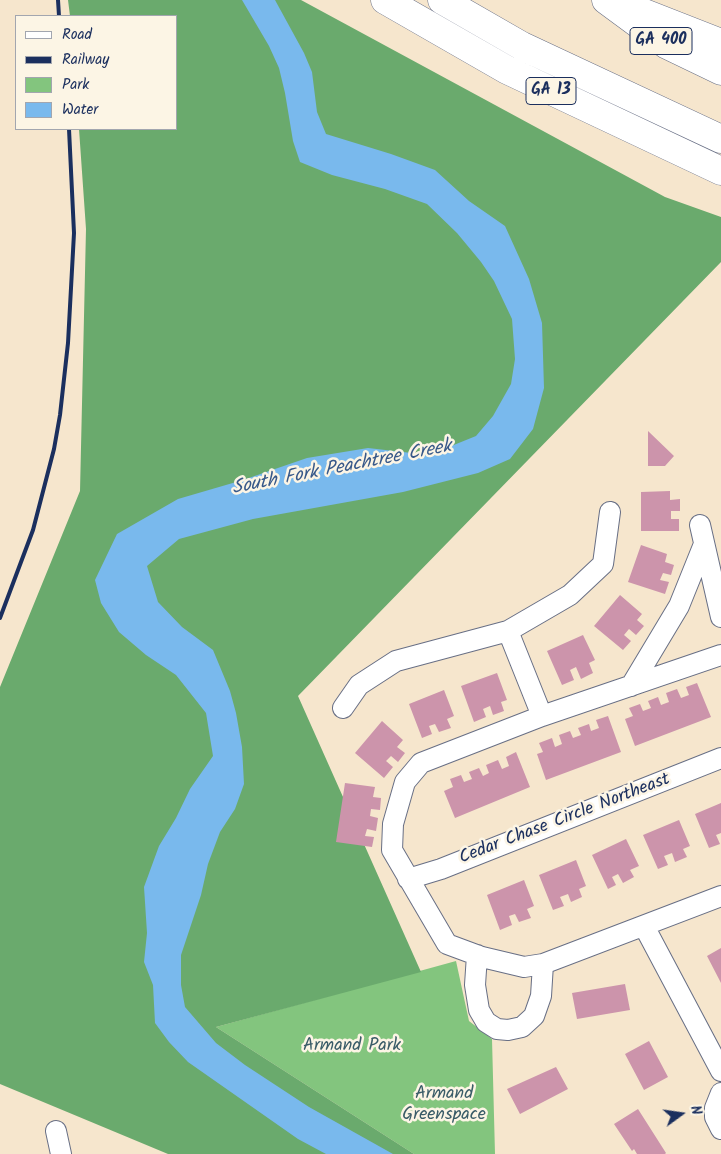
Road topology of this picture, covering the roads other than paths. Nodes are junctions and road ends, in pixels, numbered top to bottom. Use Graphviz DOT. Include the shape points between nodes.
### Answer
graph roads {
  1 [pos="385,0"];
  2 [pos="442,0"];
  3 [pos="606,0"];
  4 [pos="612,0"];
  5 [pos="721,43"];
  6 [pos="721,71"];
  7 [pos="721,139"];
  8 [pos="721,171"];
  9 [pos="610,512"];
  10 [pos="700,525"];
  11 [pos="704,544"];
  12 [pos="721,617"];
  13 [pos="508,631"];
  14 [pos="721,655"];
  15 [pos="631,686"];
  16 [pos="343,708"];
  17 [pos="542,716"];
  18 [pos="721,758"];
  19 [pos="408,878"];
  20 [pos="721,896"];
  21 [pos="644,926"];
  22 [pos="477,955"];
  23 [pos="534,966"];
  24 [pos="721,1072"];
  25 [pos="721,1093"];
  26 [pos="721,1129"];
  27 [pos="56,1131"];
  28 [pos="60,1154"];
  1 -- 8 [label="highway, GA 13" via="507,70"];
  2 -- 7 [label="highway, GA 13" via="522,46"];
  3 -- 6 [label="highway, GA 400" via="667,45"];
  4 -- 5 [label="highway"];
  9 -- 13 [label="street" via="603,564 570,595"];
  10 -- 11 [label="street"];
  11 -- 12 [label="street"];
  11 -- 15 [label="street" via="679,606"];
  13 -- 16 [label="street" via="396,661 359,686"];
  13 -- 17 [label="street"];
  14 -- 15 [label="street"];
  15 -- 17 [label="street"];
  17 -- 19 [label="street" via="421,763 405,782 393,824 392,850"];
  18 -- 19 [label="street, Cedar Chase Circle Northeast" via="441,869"];
  19 -- 22 [label="street" via="447,944"];
  20 -- 21 [label="street"];
  21 -- 23 [label="street"];
  21 -- 24 [label="street"];
  22 -- 23 [label="street"];
  22 -- 23 [label="street" via="475,985 479,1010 486,1022 497,1029 522,1028 534,1016 541,996"];
  25 -- 26 [label="street" via="715,1108"];
  27 -- 28 [label="street"];
}
